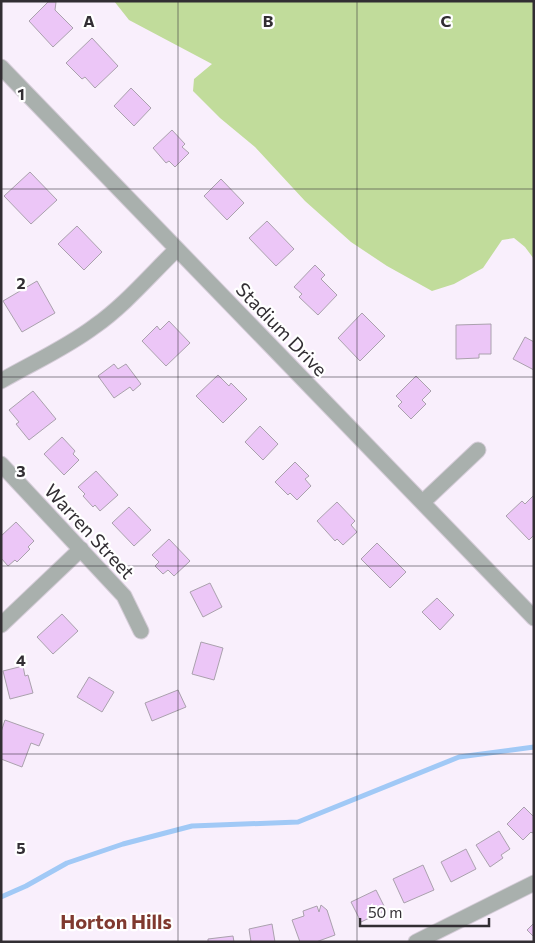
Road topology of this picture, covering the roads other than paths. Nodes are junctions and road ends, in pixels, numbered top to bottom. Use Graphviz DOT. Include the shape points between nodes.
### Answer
graph roads {
  1 [pos="1,67"];
  2 [pos="177,249"];
  3 [pos="1,381"];
  4 [pos="478,450"];
  5 [pos="1,464"];
  6 [pos="423,502"];
  7 [pos="80,549"];
  8 [pos="534,618"];
  9 [pos="1,625"];
  10 [pos="141,631"];
  11 [pos="534,883"];
  12 [pos="416,942"];
  1 -- 2 [label="street, Stadium Drive"];
  2 -- 3 [label="street" via="108,317 55,352"];
  2 -- 6 [label="street, Stadium Drive"];
  4 -- 6 [label="street"];
  5 -- 7 [label="street, Warren Street"];
  6 -- 8 [label="street, Stadium Drive"];
  7 -- 9 [label="street"];
  7 -- 10 [label="street, Warren Street" via="124,596"];
  11 -- 12 [label="street"];
}
